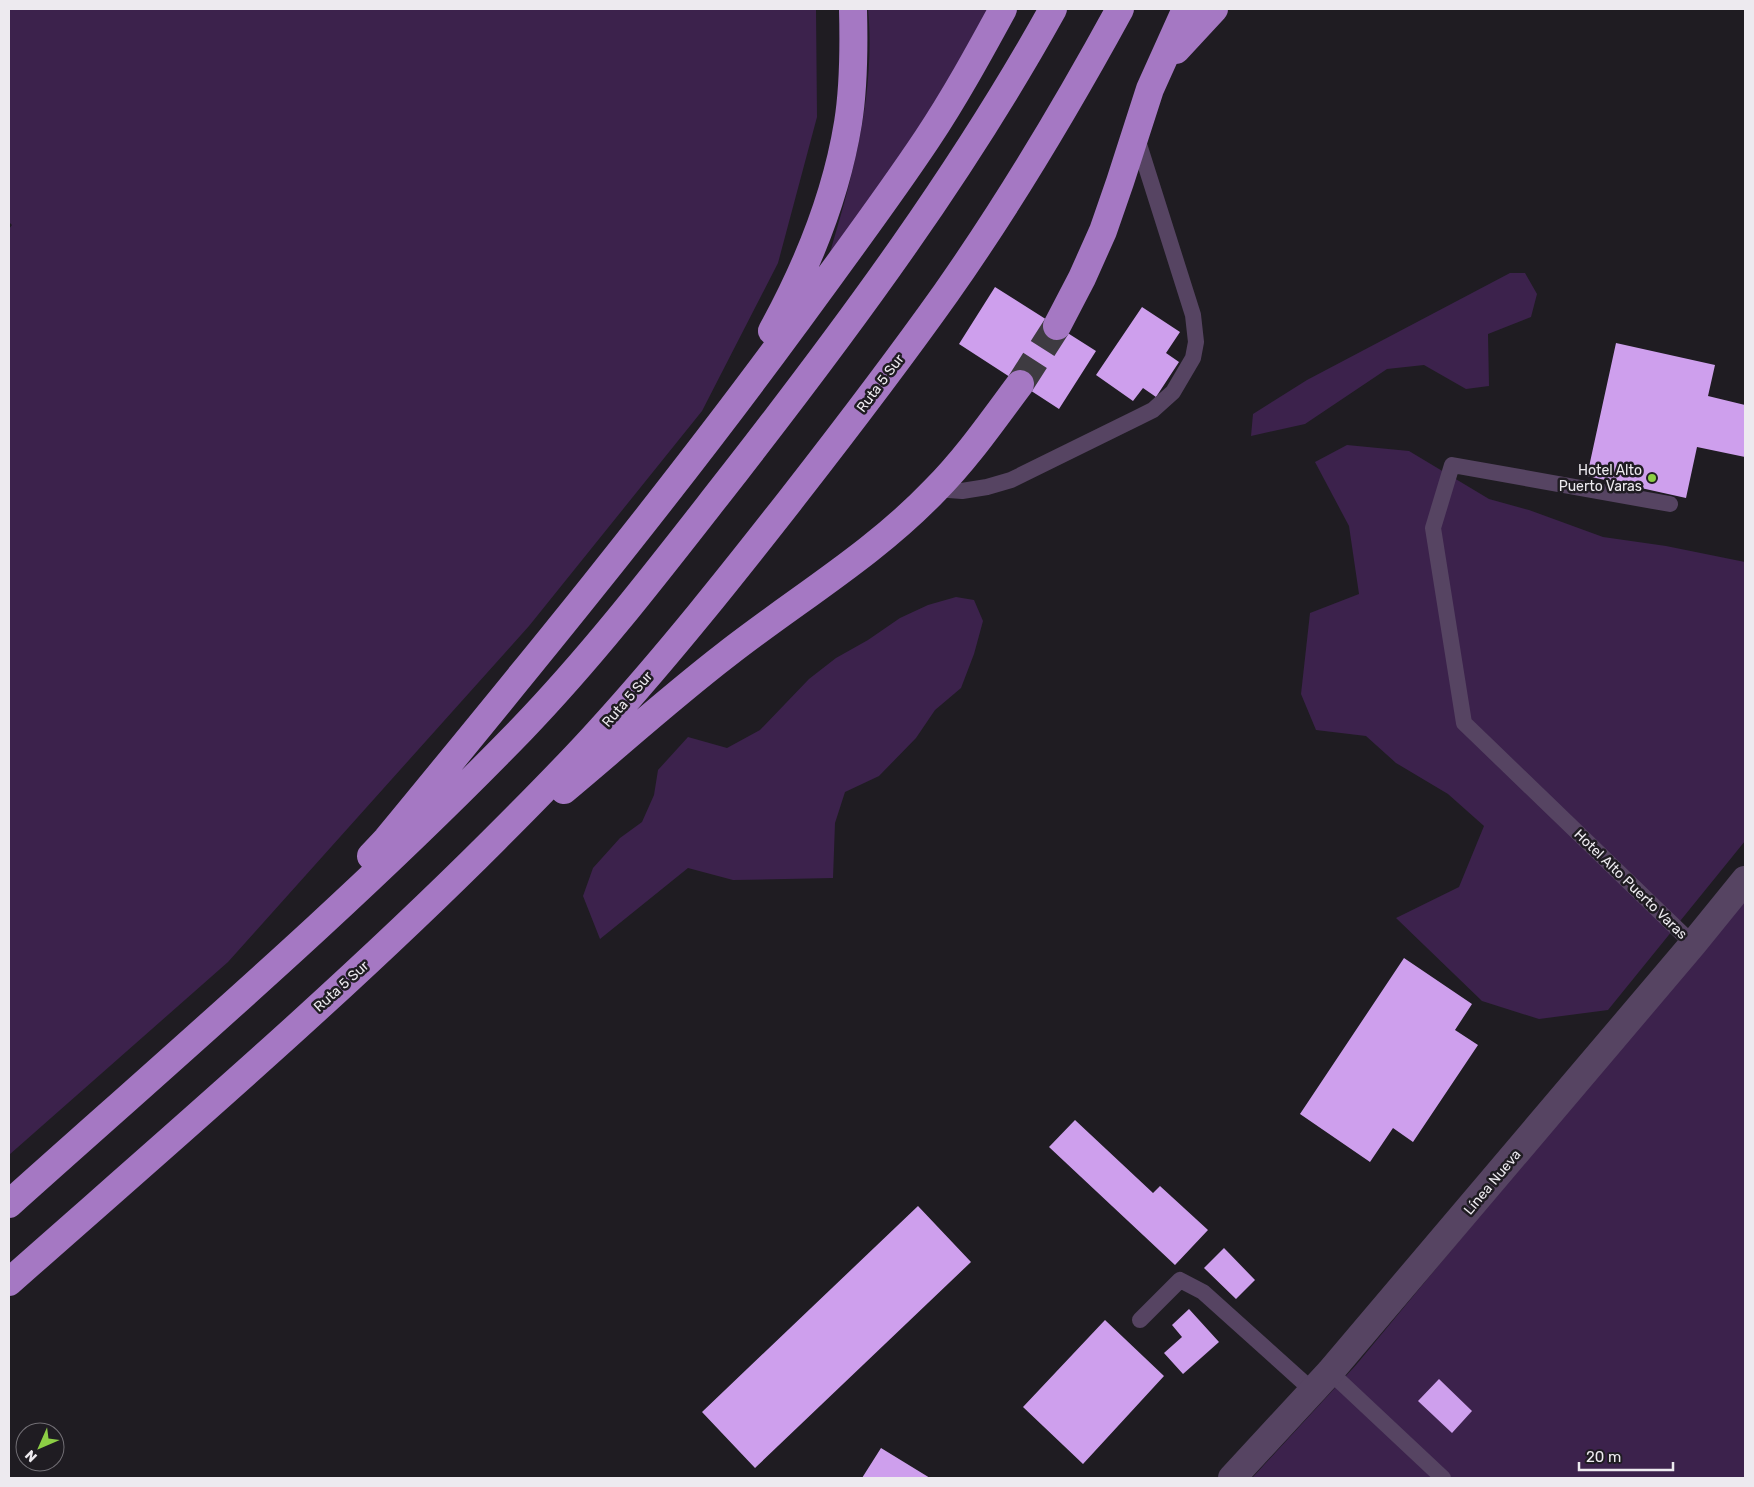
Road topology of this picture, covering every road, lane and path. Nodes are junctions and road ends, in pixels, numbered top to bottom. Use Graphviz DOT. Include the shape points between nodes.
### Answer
graph roads {
  1 [pos="853,9"];
  2 [pos="1003,9"];
  3 [pos="1053,9"];
  4 [pos="1120,9"];
  5 [pos="1186,9"];
  6 [pos="1214,9"];
  7 [pos="1150,89"];
  8 [pos="1135,132"];
  9 [pos="1058,326"];
  10 [pos="1020,384"];
  11 [pos="720,425"];
  12 [pos="936,489"];
  13 [pos="1670,504"];
  14 [pos="1745,880"];
  15 [pos="440,894"];
  16 [pos="1693,944"];
  17 [pos="248,990"];
  18 [pos="9,1204"];
  19 [pos="9,1282"];
  20 [pos="1140,1320"];
  21 [pos="1322,1381"];
  22 [pos="1232,1478"];
  23 [pos="1443,1478"];
  1 -- 11 [label="highway" via="848,124 823,220 802,272"];
  2 -- 11 [label="highway" via="927,138"];
  3 -- 17 [label="highway" via="944,189 903,248 776,420 643,589 525,726 461,792"];
  4 -- 15 [label="highway, Ruta 5 Sur" via="1004,206 942,298 828,452 706,607 600,730"];
  5 -- 7 [label="highway"];
  6 -- 7 [label="highway" via="1176,50"];
  7 -- 8 [label="highway"];
  8 -- 9 [label="highway" via="1103,231"];
  8 -- 12 [label="lane" via="1193,315 1196,342 1193,358 1173,392 1140,417 1011,480 962,490"];
  10 -- 12 [label="highway"];
  11 -- 17 [label="highway" via="387,839"];
  12 -- 15 [label="highway" via="910,516 726,654"];
  13 -- 16 [label="lane, Hotel Alto Puerto Varas" via="1452,465 1433,528 1464,723"];
  14 -- 16 [label="street, Línea Nueva"];
  15 -- 19 [label="highway, Ruta 5 Sur" via="358,972"];
  16 -- 21 [label="street, Línea Nueva"];
  17 -- 18 [label="highway"];
  20 -- 21 [label="lane" via="1180,1280 1203,1292"];
  21 -- 22 [label="street, Línea Nueva"];
  21 -- 23 [label="lane"];
}
